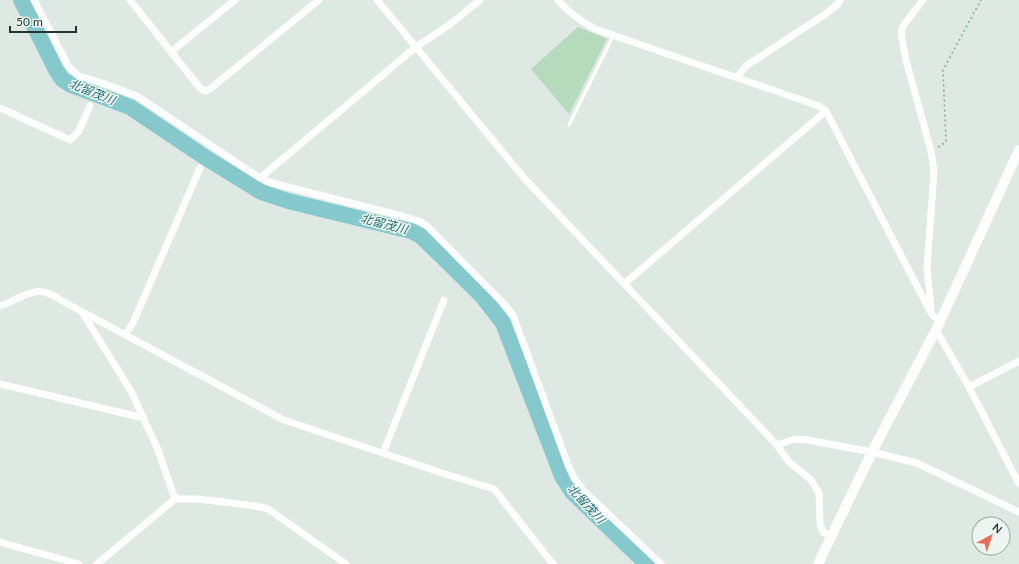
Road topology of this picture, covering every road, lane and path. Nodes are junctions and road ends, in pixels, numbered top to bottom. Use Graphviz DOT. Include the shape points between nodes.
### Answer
graph roads {
  1 [pos="34,0"];
  2 [pos="130,0"];
  3 [pos="235,0"];
  4 [pos="319,0"];
  5 [pos="377,0"];
  6 [pos="480,0"];
  7 [pos="558,0"];
  8 [pos="840,0"];
  9 [pos="923,0"];
  10 [pos="981,0"];
  11 [pos="614,35"];
  12 [pos="416,47"];
  13 [pos="171,52"];
  14 [pos="737,77"];
  15 [pos="90,106"];
  16 [pos="0,108"];
  17 [pos="826,111"];
  18 [pos="569,125"];
  19 [pos="1019,150"];
  20 [pos="932,151"];
  21 [pos="200,168"];
  22 [pos="260,178"];
  23 [pos="624,284"];
  24 [pos="444,300"];
  25 [pos="0,306"];
  26 [pos="80,310"];
  27 [pos="931,313"];
  28 [pos="938,327"];
  29 [pos="125,335"];
  30 [pos="1019,361"];
  31 [pos="0,384"];
  32 [pos="969,387"];
  33 [pos="144,418"];
  34 [pos="777,445"];
  35 [pos="872,452"];
  36 [pos="383,453"];
  37 [pos="1019,484"];
  38 [pos="175,499"];
  39 [pos="1019,512"];
  40 [pos="831,536"];
  41 [pos="0,542"];
  42 [pos="79,564"];
  43 [pos="97,564"];
  44 [pos="346,564"];
  45 [pos="553,564"];
  46 [pos="661,564"];
  47 [pos="818,564"];
  1 -- 22 [label="street" via="69,68 79,76 137,96"];
  2 -- 13 [label="street"];
  3 -- 13 [label="street"];
  4 -- 13 [label="street" via="205,91"];
  5 -- 12 [label="street"];
  6 -- 12 [label="street"];
  7 -- 11 [label="street" via="580,21"];
  8 -- 14 [label="street" via="827,13 746,66"];
  9 -- 20 [label="street" via="903,26 901,33 906,60"];
  10 -- 20 [label="path" via="943,70 946,142"];
  11 -- 14 [label="street"];
  11 -- 18 [label="lane"];
  12 -- 22 [label="street"];
  12 -- 23 [label="street" via="524,178"];
  14 -- 17 [label="street" via="819,106"];
  15 -- 16 [label="street" via="79,131 70,140"];
  17 -- 23 [label="street"];
  17 -- 27 [label="street"];
  19 -- 28 [label="street"];
  20 -- 27 [label="street" via="934,172 927,268"];
  21 -- 29 [label="street" via="133,323"];
  22 -- 46 [label="street" via="419,221 428,226 513,315 574,478 584,491"];
  23 -- 34 [label="street"];
  24 -- 36 [label="street"];
  25 -- 26 [label="street" via="34,291 56,296"];
  26 -- 29 [label="street"];
  26 -- 33 [label="street" via="128,385"];
  27 -- 28 [label="street"];
  28 -- 32 [label="street"];
  28 -- 35 [label="street"];
  29 -- 36 [label="street" via="284,420"];
  30 -- 32 [label="street"];
  31 -- 33 [label="street"];
  32 -- 37 [label="street"];
  33 -- 38 [label="street"];
  34 -- 35 [label="street" via="795,439"];
  34 -- 40 [label="street" via="788,461 810,480 819,493 820,524 823,532"];
  35 -- 39 [label="street" via="917,463"];
  35 -- 40 [label="street"];
  36 -- 45 [label="street" via="494,489"];
  38 -- 43 [label="street"];
  38 -- 44 [label="street" via="198,499 268,509"];
  40 -- 47 [label="street"];
  41 -- 42 [label="street"];
}
